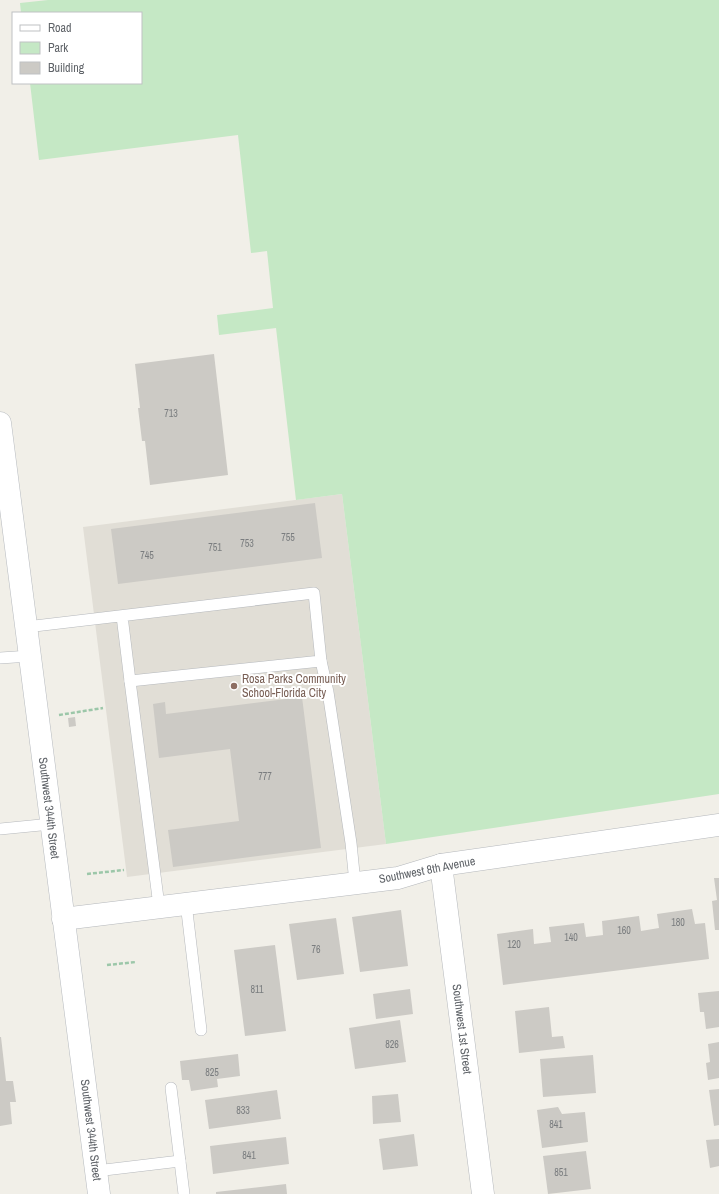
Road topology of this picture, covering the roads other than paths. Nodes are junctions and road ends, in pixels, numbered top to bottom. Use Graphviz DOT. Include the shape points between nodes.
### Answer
graph roads {
  1 [pos="0,423"];
  2 [pos="122,616"];
  3 [pos="26,627"];
  4 [pos="30,656"];
  5 [pos="0,658"];
  6 [pos="321,660"];
  7 [pos="130,681"];
  8 [pos="51,824"];
  9 [pos="719,826"];
  10 [pos="0,829"];
  11 [pos="441,865"];
  12 [pos="355,883"];
  13 [pos="186,903"];
  14 [pos="159,906"];
  15 [pos="63,918"];
  16 [pos="201,1030"];
  17 [pos="171,1088"];
  18 [pos="180,1161"];
  19 [pos="96,1171"];
  20 [pos="99,1194"];
  21 [pos="184,1194"];
  22 [pos="483,1194"];
  1 -- 3 [label="street, Southwest 344th Street"];
  2 -- 3 [label="lane"];
  2 -- 6 [label="lane" via="314,593"];
  2 -- 7 [label="lane"];
  3 -- 4 [label="street, Southwest 344th Street"];
  4 -- 5 [label="lane"];
  4 -- 8 [label="street, Southwest 344th Street"];
  6 -- 7 [label="lane"];
  6 -- 12 [label="lane" via="352,843"];
  7 -- 14 [label="lane"];
  8 -- 10 [label="lane"];
  8 -- 15 [label="street, Southwest 344th Street"];
  9 -- 11 [label="street, Southwest 8th Avenue"];
  11 -- 12 [label="street, Southwest 8th Avenue" via="398,878"];
  11 -- 22 [label="street, Southwest 1st Street"];
  12 -- 13 [label="street, Southwest 8th Avenue"];
  13 -- 14 [label="street, Southwest 8th Avenue"];
  13 -- 16 [label="lane"];
  14 -- 15 [label="street, Southwest 8th Avenue"];
  15 -- 19 [label="street, Southwest 344th Street"];
  17 -- 18 [label="lane"];
  18 -- 19 [label="lane"];
  18 -- 21 [label="lane"];
  19 -- 20 [label="street, Southwest 344th Street"];
}
